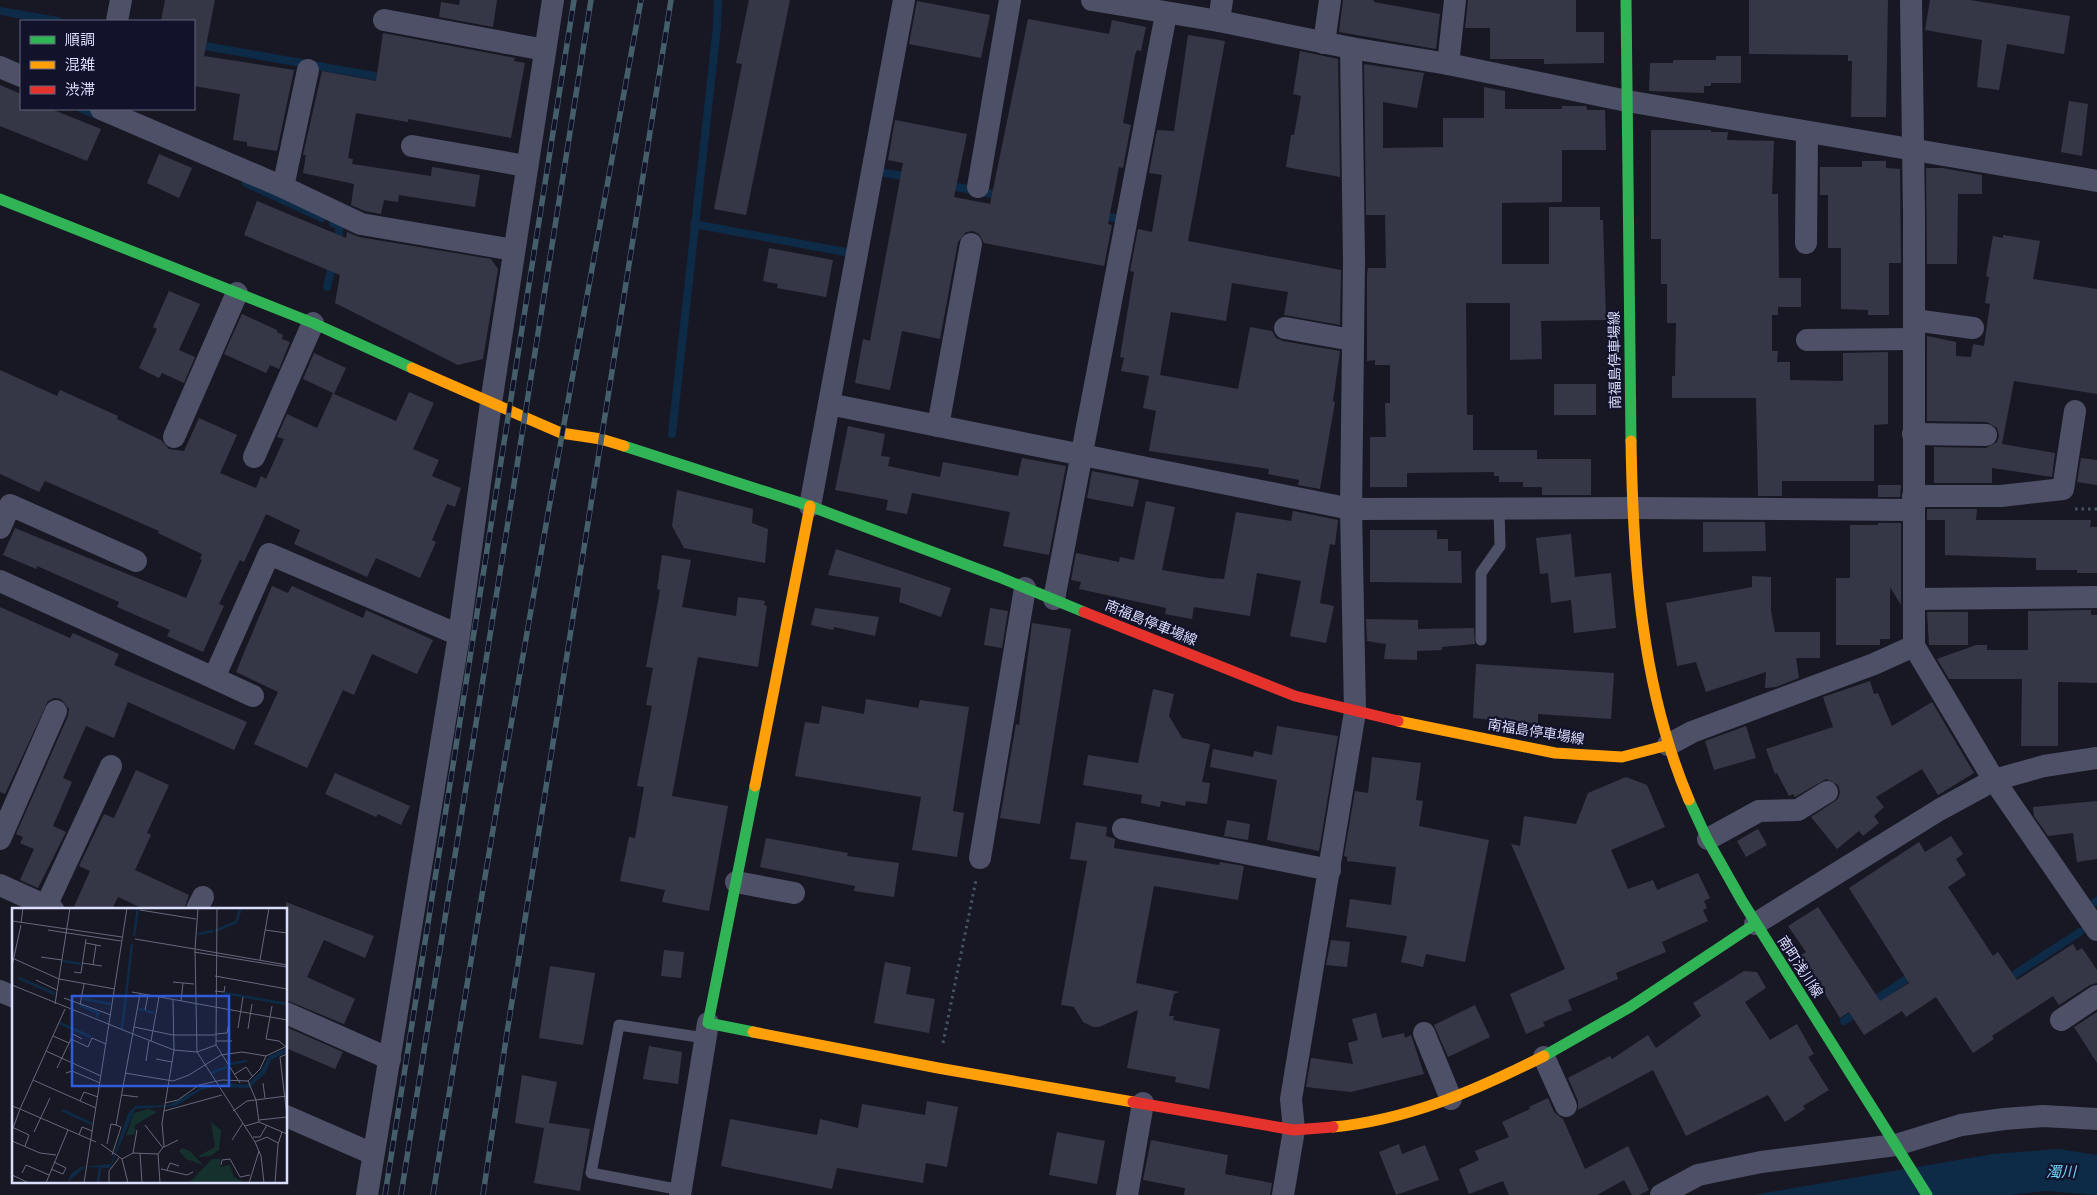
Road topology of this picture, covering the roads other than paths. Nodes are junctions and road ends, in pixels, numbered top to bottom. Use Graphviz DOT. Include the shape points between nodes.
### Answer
graph roads {
  1 [pos="121,0"];
  2 [pos="553,0"];
  3 [pos="904,0"];
  4 [pos="1010,0"];
  5 [pos="1092,0"];
  6 [pos="1330,0"];
  7 [pos="1455,0"];
  8 [pos="1626,0"];
  9 [pos="1911,0"];
  10 [pos="1221,10"];
  11 [pos="1166,14"];
  12 [pos="117,20"];
  13 [pos="384,20"];
  14 [pos="1324,42"];
  15 [pos="1351,48"];
  16 [pos="545,50"];
  17 [pos="1448,64"];
  18 [pos="0,67"];
  19 [pos="308,70"];
  20 [pos="20,76"];
  21 [pos="1627,101"];
  22 [pos="103,110"];
  23 [pos="1807,133"];
  24 [pos="412,146"];
  25 [pos="1912,150"];
  26 [pos="526,166"];
  27 [pos="2097,181"];
  28 [pos="978,187"];
  29 [pos="283,188"];
  30 [pos="0,199"];
  31 [pos="1806,243"];
  32 [pos="971,244"];
  33 [pos="514,250"];
  34 [pos="237,293"];
  35 [pos="313,323"];
  36 [pos="1285,328"];
  37 [pos="1973,328"];
  38 [pos="1914,329"];
  39 [pos="1352,340"];
  40 [pos="1807,340"];
  41 [pos="491,403"];
  42 [pos="829,404"];
  43 [pos="2075,411"];
  44 [pos="938,426"];
  45 [pos="1913,434"];
  46 [pos="1986,435"];
  47 [pos="174,437"];
  48 [pos="1081,454"];
  49 [pos="254,457"];
  50 [pos="1913,503"];
  51 [pos="810,506"];
  52 [pos="1632,508"];
  53 [pos="1499,509"];
  54 [pos="1351,510"];
  55 [pos="0,528"];
  56 [pos="136,561"];
  57 [pos="0,581"];
  58 [pos="1025,588"];
  59 [pos="2097,597"];
  60 [pos="1054,599"];
  61 [pos="1914,599"];
  62 [pos="459,635"];
  63 [pos="1481,640"];
  64 [pos="1914,646"];
  65 [pos="214,678"];
  66 [pos="253,696"];
  67 [pos="56,711"];
  68 [pos="1355,712"];
  69 [pos="1668,745"];
  70 [pos="2097,758"];
  71 [pos="111,766"];
  72 [pos="1994,780"];
  73 [pos="1827,792"];
  74 [pos="1123,829"];
  75 [pos="0,839"];
  76 [pos="1708,839"];
  77 [pos="980,858"];
  78 [pos="1330,870"];
  79 [pos="736,882"];
  80 [pos="0,885"];
  81 [pos="794,893"];
  82 [pos="49,907"];
  83 [pos="1755,924"];
  84 [pos="2097,930"];
  85 [pos="0,991"];
  86 [pos="12,996"];
  87 [pos="2097,996"];
  88 [pos="288,1014"];
  89 [pos="2061,1020"];
  90 [pos="707,1031"];
  91 [pos="1424,1033"];
  92 [pos="1544,1057"];
  93 [pos="390,1060"];
  94 [pos="1451,1098"];
  95 [pos="1143,1103"];
  96 [pos="1566,1106"];
  97 [pos="288,1117"];
  98 [pos="2097,1119"];
  99 [pos="1294,1130"];
  100 [pos="1899,1150"];
  101 [pos="373,1154"];
  102 [pos="681,1192"];
  103 [pos="367,1195"];
  104 [pos="1127,1195"];
  105 [pos="1283,1195"];
  106 [pos="1661,1195"];
  107 [pos="1926,1195"];
  1 -- 12 [label="street"];
  2 -- 16 [label="street"];
  3 -- 42 [label="street"];
  4 -- 28 [label="street"];
  5 -- 11 [label="street"];
  6 -- 14 [label="street"];
  7 -- 17 [label="street"];
  8 -- 21 [label="street, 南福島停車場線"];
  9 -- 25 [label="street"];
  10 -- 11 [label="street"];
  10 -- 14 [label="street"];
  11 -- 48 [label="street"];
  13 -- 16 [label="street"];
  14 -- 15 [label="street"];
  15 -- 17 [label="street"];
  15 -- 39 [label="street"];
  16 -- 26 [label="street"];
  17 -- 21 [label="street"];
  18 -- 20 [label="street"];
  19 -- 29 [label="street"];
  21 -- 23 [label="street"];
  21 -- 52 [label="street, 南福島停車場線"];
  22 -- 29 [label="street"];
  23 -- 25 [label="street"];
  23 -- 31 [label="street"];
  24 -- 26 [label="street"];
  25 -- 27 [label="street"];
  25 -- 38 [label="street"];
  26 -- 33 [label="street"];
  29 -- 33 [label="street" via="361,224"];
  30 -- 34 [label="street, 南福島停車場線"];
  32 -- 44 [label="street"];
  33 -- 41 [label="street"];
  34 -- 35 [label="street, 南福島停車場線"];
  34 -- 47 [label="street"];
  35 -- 41 [label="street, 南福島停車場線"];
  35 -- 49 [label="street"];
  36 -- 39 [label="street"];
  37 -- 38 [label="street"];
  38 -- 40 [label="street"];
  38 -- 45 [label="street"];
  39 -- 54 [label="street"];
  41 -- 51 [label="street, 南福島停車場線" via="561,432 602,440"];
  41 -- 62 [label="street"];
  42 -- 44 [label="street"];
  42 -- 51 [label="street"];
  43 -- 50 [label="street" via="2063,489"];
  44 -- 48 [label="street"];
  45 -- 46 [label="street"];
  45 -- 50 [label="street"];
  48 -- 54 [label="street"];
  48 -- 60 [label="street"];
  50 -- 52 [label="street"];
  50 -- 61 [label="street"];
  51 -- 58 [label="street, 南福島停車場線"];
  51 -- 79 [label="street"];
  52 -- 53 [label="street"];
  52 -- 69 [label="street, 南福島停車場線" via="1647,653"];
  53 -- 54 [label="street"];
  53 -- 63 [label="lane" via="1500,546 1481,573"];
  54 -- 68 [label="street"];
  55 -- 56 [label="street" via="10,505"];
  57 -- 65 [label="street"];
  58 -- 60 [label="street, 南福島停車場線"];
  58 -- 77 [label="street"];
  59 -- 61 [label="street"];
  60 -- 68 [label="street, 南福島停車場線" via="1295,696"];
  61 -- 64 [label="street"];
  62 -- 65 [label="street" via="269,554"];
  62 -- 93 [label="street"];
  64 -- 69 [label="street" via="1692,732"];
  64 -- 72 [label="street"];
  65 -- 66 [label="street"];
  67 -- 75 [label="street"];
  68 -- 69 [label="street, 南福島停車場線" via="1555,753 1622,757"];
  68 -- 78 [label="street"];
  69 -- 76 [label="street, 南町浅川線" via="1683,788"];
  70 -- 72 [label="street" via="2044,766"];
  71 -- 82 [label="street"];
  72 -- 83 [label="street"];
  72 -- 84 [label="street"];
  73 -- 76 [label="street" via="1798,810 1759,811"];
  74 -- 78 [label="street"];
  76 -- 83 [label="street, 南町浅川線"];
  78 -- 99 [label="street" via="1291,1099"];
  79 -- 81 [label="street"];
  79 -- 90 [label="street"];
  80 -- 82 [label="street"];
  83 -- 92 [label="street" via="1658,990"];
  83 -- 100 [label="street, 南町浅川線"];
  85 -- 86 [label="street"];
  87 -- 89 [label="street"];
  88 -- 93 [label="street"];
  90 -- 95 [label="street"];
  90 -- 102 [label="street"];
  90 -- 102 [label="lane" via="619,1025 592,1174"];
  91 -- 94 [label="street"];
  92 -- 94 [label="street" via="1484,1087"];
  92 -- 96 [label="street"];
  93 -- 101 [label="street"];
  94 -- 99 [label="street" via="1405,1115 1344,1126"];
  95 -- 99 [label="street"];
  95 -- 104 [label="street"];
  97 -- 101 [label="street"];
  98 -- 100 [label="street" via="2052,1116 1961,1125"];
  99 -- 105 [label="street"];
  100 -- 106 [label="street" via="1761,1162 1698,1175"];
  100 -- 107 [label="street, 南町浅川線"];
  101 -- 103 [label="street"];
}
